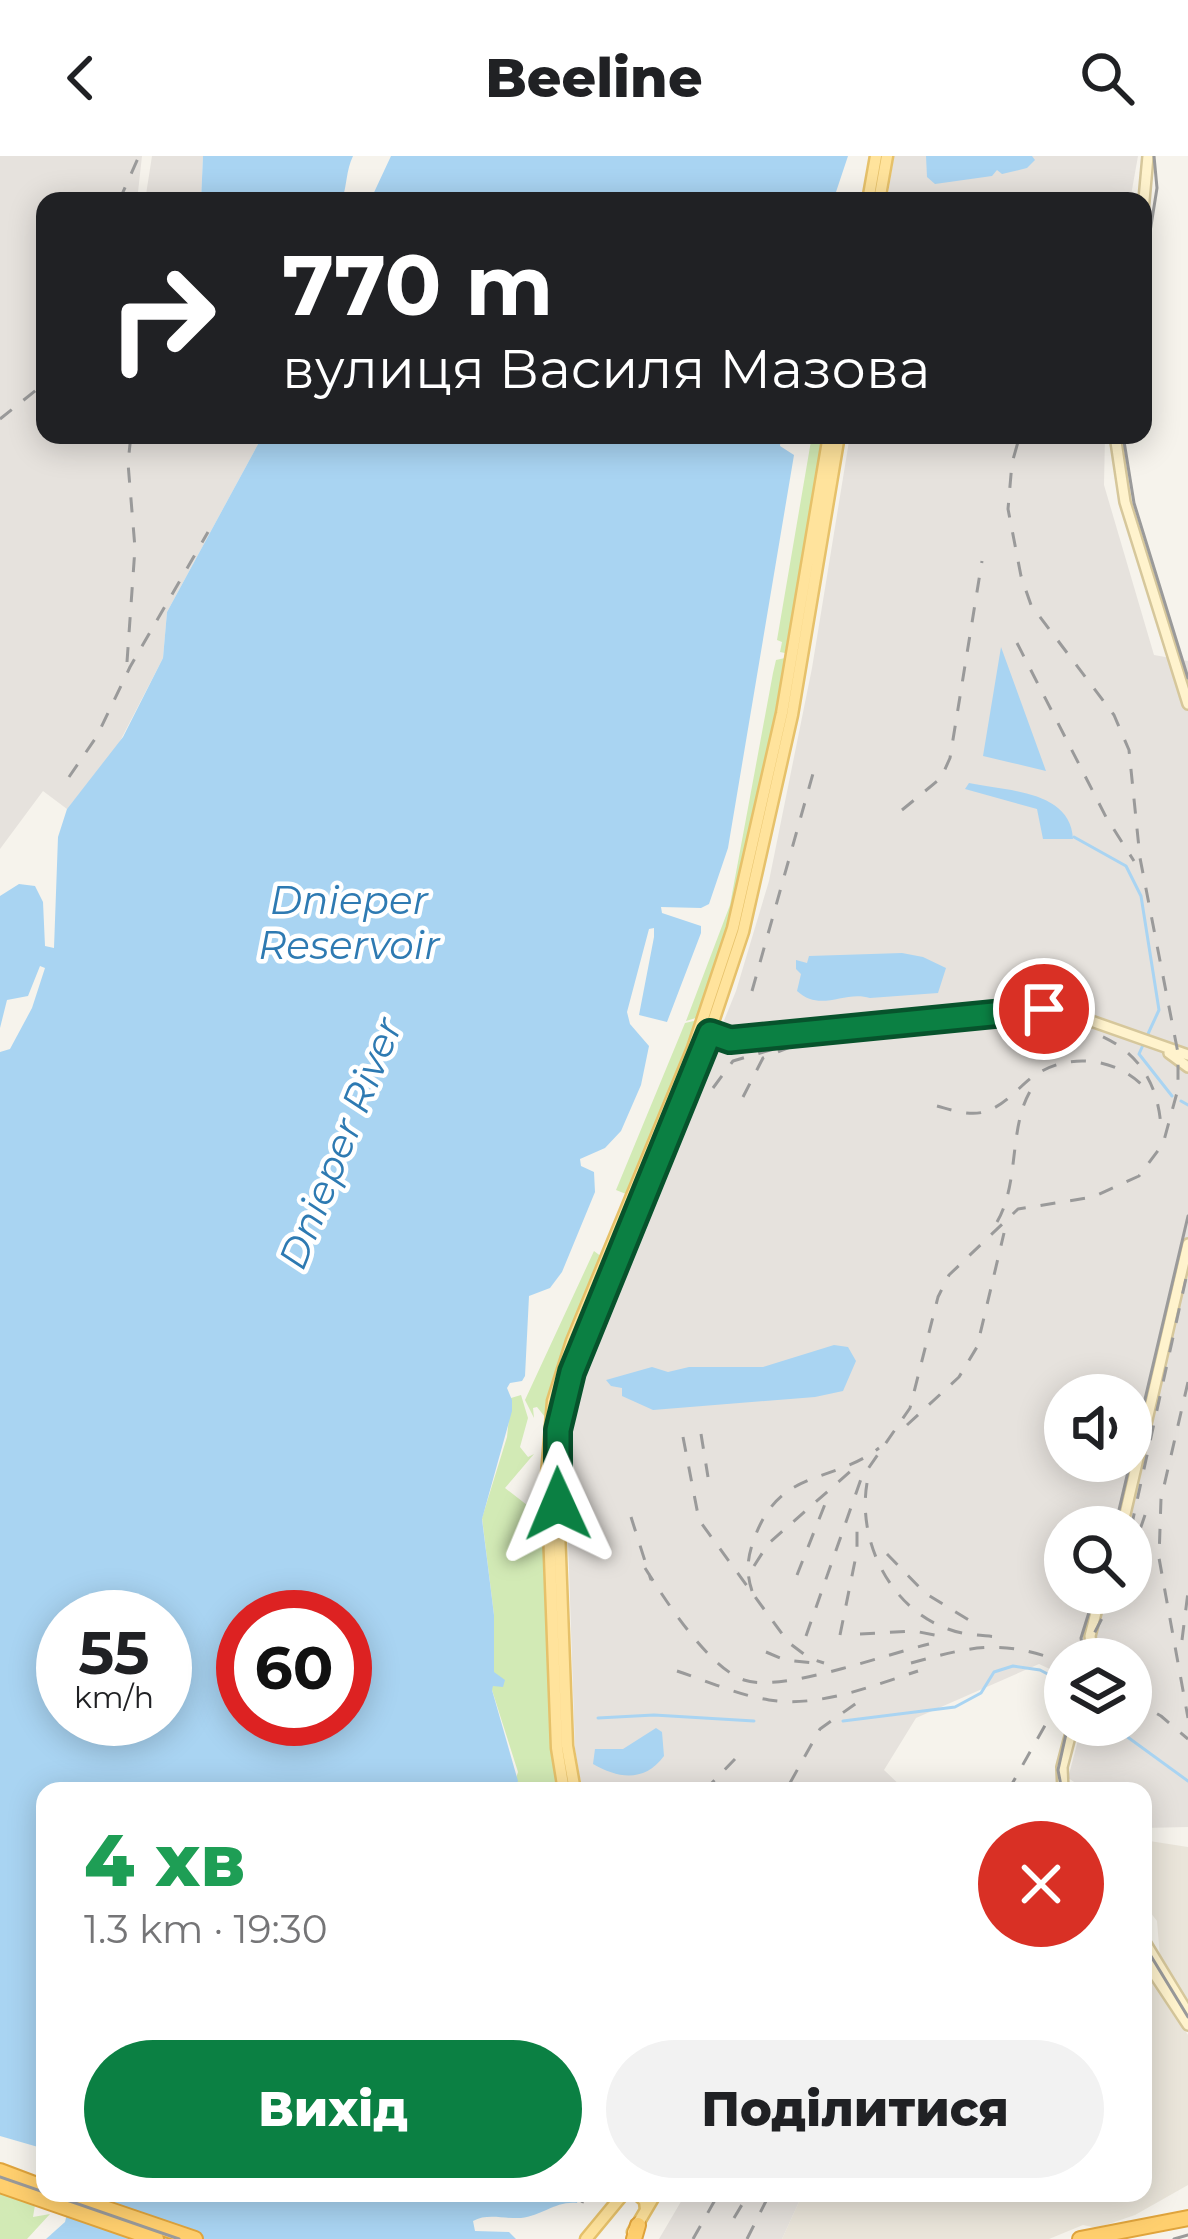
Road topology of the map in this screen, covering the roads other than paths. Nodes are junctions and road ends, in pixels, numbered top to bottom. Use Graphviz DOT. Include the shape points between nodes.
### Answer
graph roads {
  1 [pos="876,156"];
  2 [pos="887,156"];
  3 [pos="1151,156"];
  4 [pos="870,192"];
  5 [pos="881,192"];
  6 [pos="1146,192"];
  7 [pos="827,444"];
  8 [pos="837,444"];
  9 [pos="1115,444"];
  10 [pos="1188,704"];
  11 [pos="705,1031"];
  12 [pos="1165,1050"];
  13 [pos="1188,1055"];
  14 [pos="1188,1067"];
  15 [pos="1188,1244"];
  16 [pos="1127,1506"];
  17 [pos="1070,1746"];
  18 [pos="563,1782"];
  19 [pos="573,1782"];
  20 [pos="1064,1782"];
  21 [pos="1152,1955"];
  22 [pos="1152,1971"];
  23 [pos="1188,2013"];
  24 [pos="1188,2025"];
  25 [pos="0,2171"];
  26 [pos="0,2185"];
  27 [pos="36,2185"];
  28 [pos="36,2197"];
  29 [pos="49,2202"];
  30 [pos="86,2202"];
  31 [pos="621,2202"];
  32 [pos="651,2202"];
  33 [pos="1188,2218"];
  34 [pos="636,2229"];
  35 [pos="156,2239"];
  36 [pos="195,2239"];
  37 [pos="586,2239"];
  38 [pos="1080,2239"];
  1 -- 4 [label="main road"];
  2 -- 5 [label="main road"];
  3 -- 6 [label="street"];
  7 -- 11 [label="main road" via="766,796"];
  8 -- 11 [label="main road" via="776,798 743,932"];
  9 -- 10 [label="street" via="1125,502"];
  11 -- 12 [label="street" via="730,1040 1054,1008"];
  11 -- 18 [label="main road" via="550,1414"];
  11 -- 19 [label="main road" via="563,1403 558,1495"];
  12 -- 13 [label="street"];
  12 -- 14 [label="street"];
  15 -- 16 [label="street"];
  17 -- 20 [label="street"];
  21 -- 23 [label="street"];
  22 -- 24 [label="street"];
  25 -- 27 [label="highway"];
  26 -- 28 [label="highway"];
  29 -- 35 [label="highway"];
  30 -- 36 [label="highway"];
  31 -- 37 [label="main road"];
  32 -- 34 [label="main road"];
  33 -- 38 [label="highway"];
}
